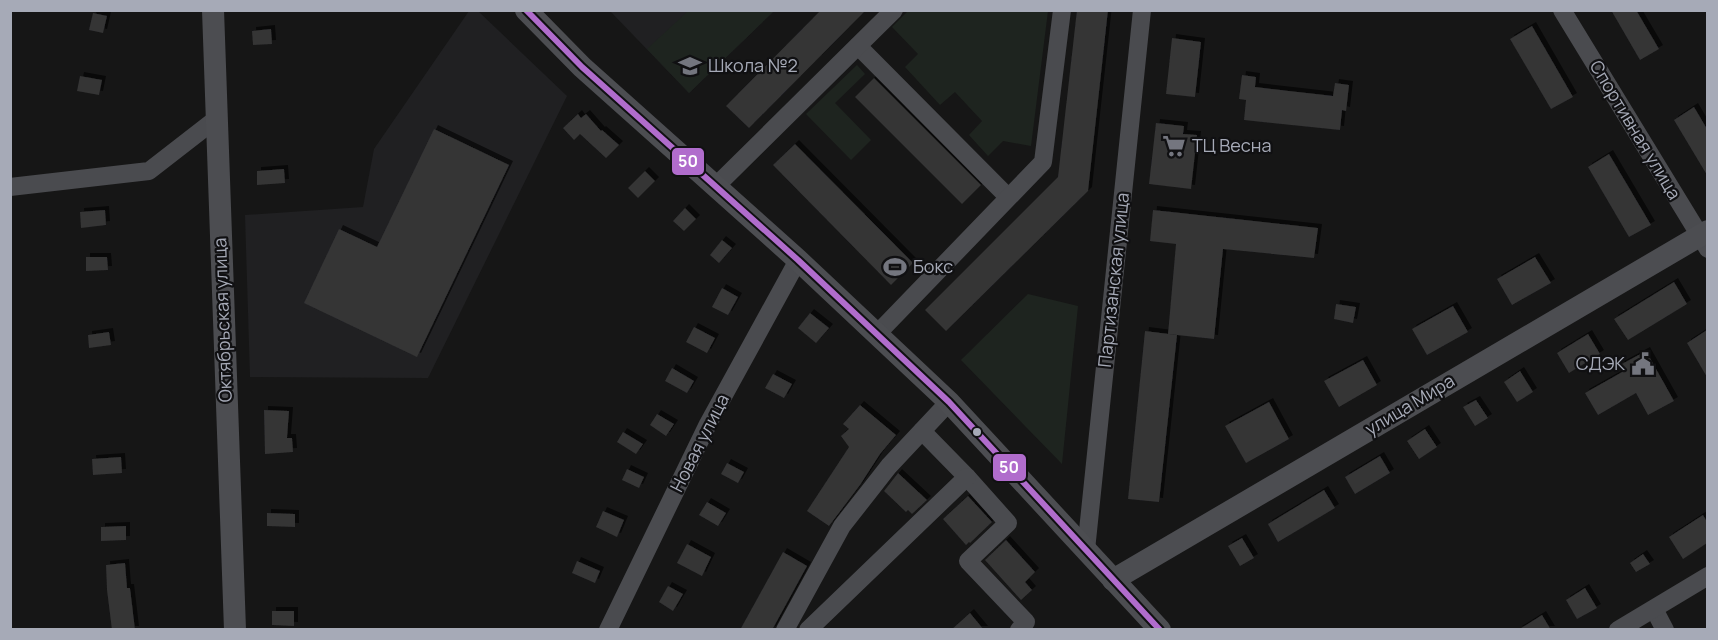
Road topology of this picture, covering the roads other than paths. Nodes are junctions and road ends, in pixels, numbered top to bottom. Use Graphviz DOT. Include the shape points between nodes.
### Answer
graph roads {
  1 [pos="213,10"];
  2 [pos="526,10"];
  3 [pos="894,10"];
  4 [pos="1062,10"];
  5 [pos="1142,10"];
  6 [pos="1562,10"];
  7 [pos="858,46"];
  8 [pos="216,119"];
  9 [pos="10,187"];
  10 [pos="715,187"];
  11 [pos="1008,197"];
  12 [pos="1705,238"];
  13 [pos="798,260"];
  14 [pos="877,334"];
  15 [pos="949,402"];
  16 [pos="922,431"];
  17 [pos="967,477"];
  18 [pos="1086,550"];
  19 [pos="1707,576"];
  20 [pos="1113,580"];
  21 [pos="1654,609"];
  22 [pos="1022,626"];
  23 [pos="235,630"];
  24 [pos="609,630"];
  25 [pos="785,630"];
  26 [pos="808,630"];
  27 [pos="1160,630"];
  28 [pos="1618,630"];
  29 [pos="1665,630"];
  1 -- 8 [label="main road, Октябрьская улица"];
  2 -- 10 [label="main road" via="582,67"];
  3 -- 7 [label="street"];
  4 -- 11 [label="street" via="1043,162"];
  5 -- 18 [label="street, Партизанская улица"];
  6 -- 12 [label="street, Спортивная улица"];
  7 -- 10 [label="street"];
  7 -- 11 [label="street"];
  8 -- 9 [label="street" via="149,171"];
  8 -- 23 [label="main road, Октябрьская улица"];
  10 -- 13 [label="main road"];
  11 -- 14 [label="street"];
  12 -- 20 [label="main road, улица Мира"];
  13 -- 14 [label="main road"];
  13 -- 24 [label="street, Новая улица" via="708,424"];
  14 -- 15 [label="main road"];
  15 -- 16 [label="street"];
  15 -- 18 [label="main road"];
  16 -- 17 [label="street"];
  16 -- 25 [label="street" via="842,526"];
  17 -- 22 [label="street" via="1008,523 968,561"];
  17 -- 26 [label="street"];
  18 -- 20 [label="main road"];
  19 -- 21 [label="street"];
  20 -- 27 [label="main road"];
  21 -- 28 [label="street"];
  21 -- 29 [label="street"];
}
